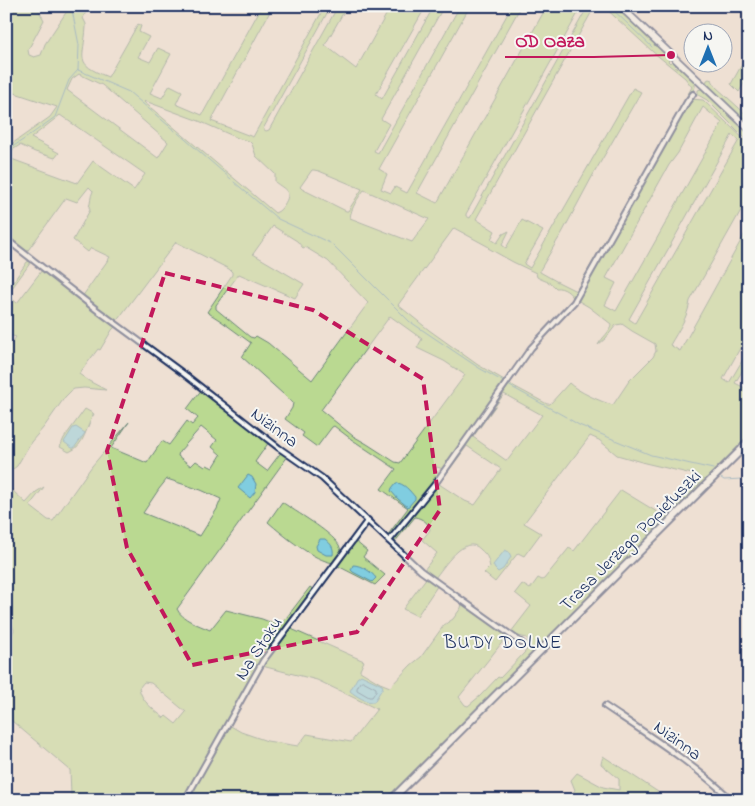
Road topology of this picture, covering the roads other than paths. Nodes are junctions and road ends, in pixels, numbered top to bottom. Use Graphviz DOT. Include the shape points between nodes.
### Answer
graph roads {
  1 [pos="620,6"];
  2 [pos="693,94"];
  3 [pos="749,129"];
  4 [pos="6,239"];
  5 [pos="749,443"];
  6 [pos="368,520"];
  7 [pos="389,542"];
  8 [pos="522,643"];
  9 [pos="605,706"];
  10 [pos="185,800"];
  11 [pos="391,800"];
  12 [pos="732,800"];
  1 -- 3 [label="main road"];
  2 -- 7 [label="street" via="574,302 531,348 439,478"];
  4 -- 6 [label="street, Nizinna" via="322,478"];
  5 -- 11 [label="main road, Trasa Jerzego Popiełuszki"];
  6 -- 7 [label="street, Nizinna"];
  6 -- 10 [label="street, Na Stoku" via="263,660"];
  7 -- 8 [label="street, Nizinna" via="434,580"];
  9 -- 12 [label="street, Nizinna" via="697,770"];
}
